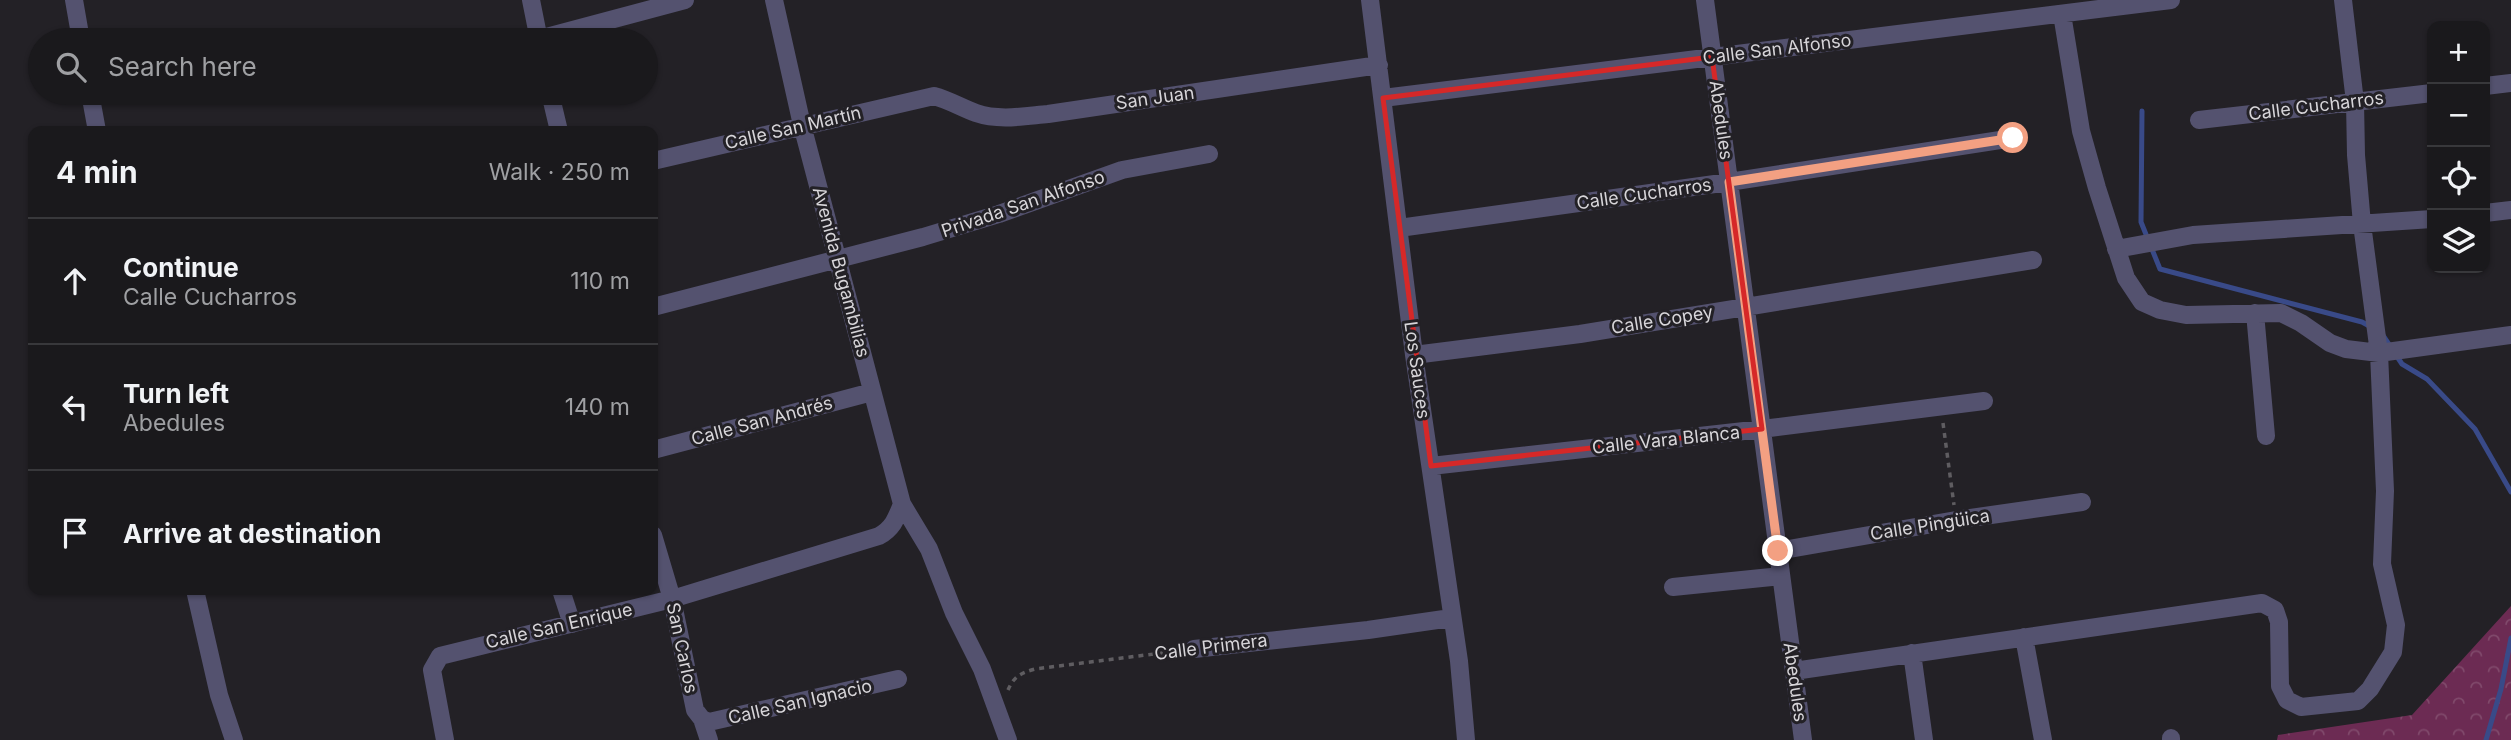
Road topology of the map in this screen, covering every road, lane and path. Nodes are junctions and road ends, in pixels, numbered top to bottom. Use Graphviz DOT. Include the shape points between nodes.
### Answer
graph roads {
  1 [pos="74,0"];
  2 [pos="531,0"];
  3 [pos="685,0"];
  4 [pos="774,0"];
  5 [pos="1370,0"];
  6 [pos="1705,0"];
  7 [pos="2171,0"];
  8 [pos="2343,0"];
  9 [pos="2121,3"];
  10 [pos="2062,14"];
  11 [pos="79,28"];
  12 [pos="537,28"];
  13 [pos="583,28"];
  14 [pos="1712,57"];
  15 [pos="1379,65"];
  16 [pos="2511,83"];
  17 [pos="2490,85"];
  18 [pos="2427,94"];
  19 [pos="934,96"];
  20 [pos="1383,98"];
  21 [pos="2355,102"];
  22 [pos="92,105"];
  23 [pos="553,105"];
  24 [pos="2199,120"];
  25 [pos="802,125"];
  26 [pos="96,126"];
  27 [pos="558,126"];
  28 [pos="2013,138"];
  29 [pos="1209,155"];
  30 [pos="658,160"];
  31 [pos="1729,182"];
  32 [pos="2511,210"];
  33 [pos="2490,212"];
  34 [pos="2427,219"];
  35 [pos="2362,224"];
  36 [pos="1399,228"];
  37 [pos="2116,248"];
  38 [pos="838,260"];
  39 [pos="2033,260"];
  40 [pos="658,306"];
  41 [pos="1745,306"];
  42 [pos="2255,313"];
  43 [pos="2511,335"];
  44 [pos="2379,353"];
  45 [pos="1414,355"];
  46 [pos="872,392"];
  47 [pos="1984,401"];
  48 [pos="1942,407"];
  49 [pos="1762,429"];
  50 [pos="2266,436"];
  51 [pos="658,449"];
  52 [pos="1431,466"];
  53 [pos="2082,502"];
  54 [pos="902,504"];
  55 [pos="1956,520"];
  56 [pos="1778,551"];
  57 [pos="658,552"];
  58 [pos="1781,576"];
  59 [pos="1672,587"];
  60 [pos="196,595"];
  61 [pos="563,595"];
  62 [pos="672,599"];
  63 [pos="1451,618"];
  64 [pos="572,624"];
  65 [pos="2024,637"];
  66 [pos="1194,649"];
  67 [pos="1912,653"];
  68 [pos="1794,671"];
  69 [pos="898,679"];
  70 [pos="1001,717"];
  71 [pos="702,719"];
  72 [pos="234,740"];
  73 [pos="445,740"];
  74 [pos="709,740"];
  75 [pos="1008,740"];
  76 [pos="1466,740"];
  77 [pos="1803,740"];
  78 [pos="1924,740"];
  79 [pos="2043,740"];
  1 -- 11 [label="street"];
  2 -- 12 [label="street"];
  3 -- 13 [label="street"];
  4 -- 25 [label="street, Avenida Bugambilias"];
  5 -- 15 [label="street, Los Sauces"];
  6 -- 14 [label="street, Abedules"];
  7 -- 9 [label="street, Calle San Alfonso"];
  8 -- 21 [label="street"];
  9 -- 10 [label="street, Calle San Alfonso"];
  10 -- 14 [label="street, Calle San Alfonso"];
  10 -- 37 [label="street" via="2081,131"];
  14 -- 20 [label="street, Calle San Alfonso"];
  14 -- 31 [label="street, Abedules"];
  15 -- 19 [label="street, San Juan" via="1008,117 976,113"];
  15 -- 20 [label="street, Los Sauces"];
  16 -- 17 [label="street"];
  18 -- 21 [label="street, Calle Cucharros"];
  19 -- 25 [label="street, Calle San Martín"];
  20 -- 36 [label="street, Los Sauces"];
  21 -- 24 [label="street, Calle Cucharros"];
  21 -- 35 [label="street"];
  22 -- 26 [label="street"];
  23 -- 27 [label="street"];
  25 -- 30 [label="street, Calle San Martín"];
  25 -- 38 [label="street, Avenida Bugambilias"];
  28 -- 31 [label="street, Calle Cucharros"];
  29 -- 38 [label="street, Privada San Alfonso" via="1122,170 987,218"];
  31 -- 36 [label="street, Calle Cucharros"];
  31 -- 41 [label="street, Abedules"];
  32 -- 33 [label="street"];
  34 -- 35 [label="street"];
  35 -- 37 [label="street" via="2193,235"];
  35 -- 44 [label="street"];
  36 -- 45 [label="street, Los Sauces"];
  37 -- 42 [label="street" via="2126,278 2142,302 2186,316"];
  38 -- 40 [label="street"];
  38 -- 46 [label="street, Avenida Bugambilias"];
  39 -- 41 [label="street, Calle Copey"];
  41 -- 45 [label="street, Calle Copey" via="1580,334"];
  41 -- 49 [label="street, Abedules"];
  42 -- 44 [label="street" via="2281,313 2330,343"];
  42 -- 50 [label="street"];
  43 -- 44 [label="street"];
  44 -- 65 [label="street" via="2385,491 2382,564 2396,625 2393,652 2358,701 2301,707 2287,699 2280,686 2279,622 2275,610 2262,603"];
  45 -- 52 [label="street, Los Sauces"];
  46 -- 51 [label="street, Calle San Andrés"];
  46 -- 54 [label="street, Avenida Bugambilias"];
  47 -- 48 [label="street, Calle Vara Blanca"];
  48 -- 49 [label="street, Calle Vara Blanca"];
  48 -- 55 [label="path"];
  49 -- 52 [label="street, Calle Vara Blanca"];
  49 -- 56 [label="street, Abedules"];
  52 -- 63 [label="street, Los Sauces"];
  53 -- 55 [label="street, Calle Pingüica"];
  54 -- 62 [label="street, Calle San Enrique" via="891,530 879,536"];
  54 -- 70 [label="street, Avenida Bugambilias" via="929,549"];
  55 -- 56 [label="street, Calle Pingüica"];
  56 -- 58 [label="street, Abedules"];
  57 -- 62 [label="street, San Carlos"];
  58 -- 59 [label="street"];
  58 -- 68 [label="street, Abedules"];
  60 -- 72 [label="street"];
  61 -- 64 [label="street"];
  62 -- 64 [label="street, Calle San Enrique"];
  62 -- 71 [label="street, San Carlos" via="695,710"];
  63 -- 66 [label="street, Calle Primera"];
  63 -- 76 [label="street, Los Sauces"];
  64 -- 73 [label="street, Calle San Enrique" via="440,656 432,670"];
  65 -- 67 [label="street"];
  65 -- 79 [label="street"];
  66 -- 70 [label="path, Calle Primera" via="1021,673 1013,678"];
  67 -- 68 [label="street"];
  67 -- 78 [label="street"];
  68 -- 77 [label="street, Abedules"];
  69 -- 71 [label="street, Calle San Ignacio" via="709,722"];
  70 -- 75 [label="street, Avenida Bugambilias"];
  71 -- 74 [label="street, San Carlos"];
}
